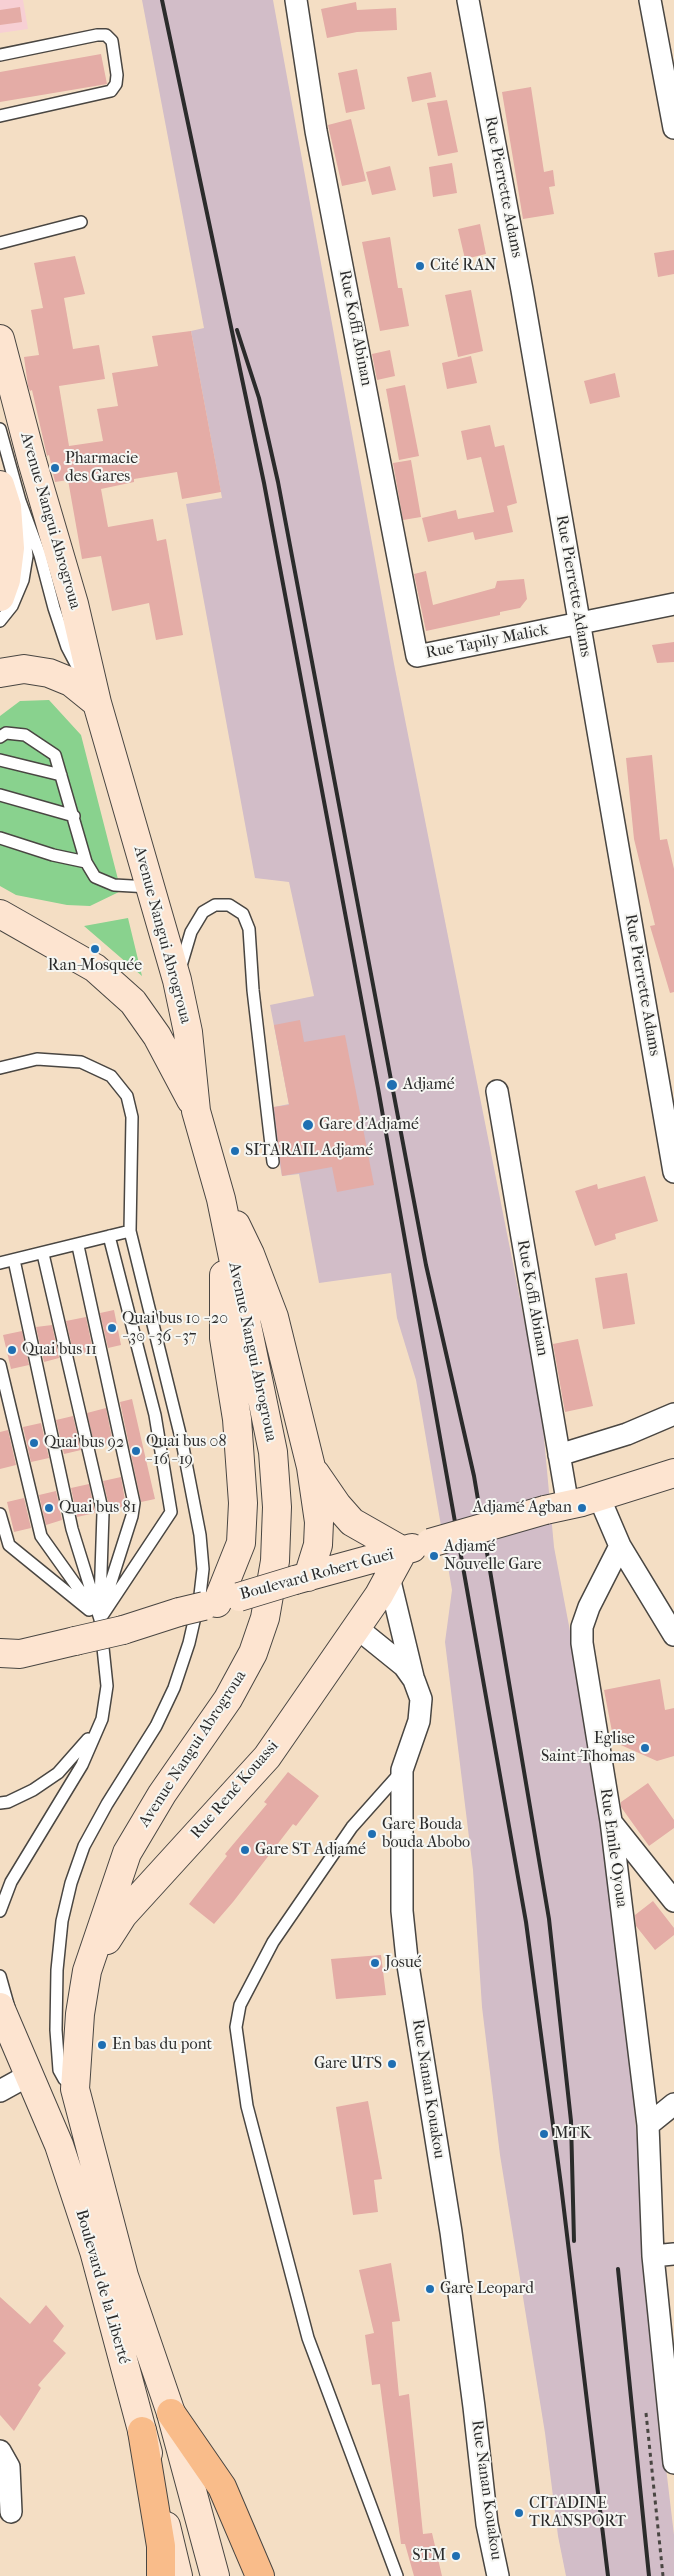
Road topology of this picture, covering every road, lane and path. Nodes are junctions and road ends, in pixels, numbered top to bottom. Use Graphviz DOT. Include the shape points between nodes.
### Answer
graph roads {
  1 [pos="296,0"];
  2 [pos="468,0"];
  3 [pos="650,0"];
  4 [pos="0,55"];
  5 [pos="0,116"];
  6 [pos="674,128"];
  7 [pos="81,222"];
  8 [pos="0,243"];
  9 [pos="0,339"];
  10 [pos="0,429"];
  11 [pos="9,498"];
  12 [pos="0,597"];
  13 [pos="674,604"];
  14 [pos="0,621"];
  15 [pos="579,623"];
  16 [pos="417,656"];
  17 [pos="0,673"];
  18 [pos="97,703"];
  19 [pos="0,737"];
  20 [pos="0,760"];
  21 [pos="61,776"];
  22 [pos="0,795"];
  23 [pos="74,816"];
  24 [pos="0,838"];
  25 [pos="86,862"];
  26 [pos="150,887"];
  27 [pos="0,914"];
  28 [pos="177,980"];
  29 [pos="0,1068"];
  30 [pos="497,1091"];
  31 [pos="196,1111"];
  32 [pos="273,1162"];
  33 [pos="674,1172"];
  34 [pos="221,1199"];
  35 [pos="226,1228"];
  36 [pos="130,1231"];
  37 [pos="109,1236"];
  38 [pos="78,1246"];
  39 [pos="43,1254"];
  40 [pos="14,1260"];
  41 [pos="0,1263"];
  42 [pos="0,1366"];
  43 [pos="674,1414"];
  44 [pos="559,1455"];
  45 [pos="311,1467"];
  46 [pos="674,1473"];
  47 [pos="674,1485"];
  48 [pos="632,1487"];
  49 [pos="599,1496"];
  50 [pos="557,1508"];
  51 [pos="0,1514"];
  52 [pos="620,1546"];
  53 [pos="403,1551"];
  54 [pos="389,1576"];
  55 [pos="302,1578"];
  56 [pos="210,1604"];
  57 [pos="111,1624"];
  58 [pos="357,1628"];
  59 [pos="674,1635"];
  60 [pos="7,1656"];
  61 [pos="414,1680"];
  62 [pos="102,1719"];
  63 [pos="402,1770"];
  64 [pos="0,1803"];
  65 [pos="611,1821"];
  66 [pos="674,1901"];
  67 [pos="0,1912"];
  68 [pos="87,1971"];
  69 [pos="0,1976"];
  70 [pos="0,2007"];
  71 [pos="29,2075"];
  72 [pos="75,2089"];
  73 [pos="0,2092"];
  74 [pos="674,2104"];
  75 [pos="648,2125"];
  76 [pos="664,2255"];
  77 [pos="172,2413"];
  78 [pos="646,2413"];
  79 [pos="142,2431"];
  80 [pos="0,2451"];
  81 [pos="674,2464"];
  82 [pos="11,2512"];
  83 [pos="161,2576"];
  84 [pos="178,2576"];
  85 [pos="215,2576"];
  86 [pos="260,2576"];
  87 [pos="398,2576"];
  88 [pos="498,2576"];
  89 [pos="663,2576"];
  1 -- 16 [label="street, Rue Koffi Abinan" via="316,131"];
  2 -- 15 [label="street, Rue Pierrette Adams"];
  3 -- 6 [label="street"];
  4 -- 5 [label="lane" via="97,35 106,36 112,41 117,75 111,91"];
  7 -- 8 [label="lane"];
  9 -- 18 [label="main road, Avenue Nangui Abrogroua" via="74,604"];
  10 -- 11 [label="lane, Avenue Nangui Abrogroua"];
  11 -- 12 [label="main road" via="10,548"];
  11 -- 14 [label="lane" via="26,556 22,580 12,606"];
  11 -- 18 [label="lane, Avenue Nangui Abrogroua" via="40,555 67,647"];
  13 -- 15 [label="street, Rue Tapily Malick"];
  15 -- 16 [label="street, Rue Tapily Malick"];
  15 -- 33 [label="street, Rue Pierrette Adams"];
  17 -- 18 [label="main road" via="24,669 49,673 71,682"];
  18 -- 26 [label="main road, Avenue Nangui Abrogroua"];
  19 -- 21 [label="lane" via="6,733 26,736 55,755"];
  20 -- 21 [label="lane"];
  21 -- 23 [label="lane"];
  22 -- 23 [label="lane"];
  23 -- 25 [label="lane"];
  24 -- 25 [label="lane"];
  25 -- 26 [label="lane" via="95,877 114,885"];
  26 -- 28 [label="main road, Avenue Nangui Abrogroua"];
  27 -- 31 [label="main road" via="94,968 133,1002 157,1036"];
  28 -- 31 [label="main road, Avenue Nangui Abrogroua" via="193,1066"];
  28 -- 32 [label="lane" via="191,932 203,912 215,905 229,905 243,914 249,929"];
  29 -- 36 [label="lane" via="37,1059 81,1062 111,1076 127,1096 132,1117"];
  30 -- 44 [label="street, Rue Koffi Abinan"];
  31 -- 34 [label="main road, Avenue Nangui Abrogroua"];
  34 -- 35 [label="main road, Avenue Nangui Abrogroua"];
  34 -- 45 [label="main road, Avenue Nangui Abrogroua" via="250,1254 274,1317"];
  35 -- 56 [label="main road" via="224,1338 236,1419 243,1503 241,1543"];
  35 -- 68 [label="main road, Avenue Nangui Abrogroua" via="273,1452 277,1508 275,1561 265,1618 253,1653 228,1699 162,1794 128,1853"];
  36 -- 37 [label="lane"];
  36 -- 72 [label="lane" via="182,1442 200,1535 203,1569 189,1643 174,1688 156,1726 84,1846 71,1882 62,1921 57,1970 56,2030 59,2070"];
  37 -- 38 [label="lane"];
  37 -- 57 [label="lane" via="155,1415 171,1512"];
  38 -- 39 [label="lane"];
  38 -- 57 [label="lane" via="134,1503"];
  39 -- 40 [label="lane"];
  39 -- 57 [label="lane" via="103,1513"];
  40 -- 41 [label="lane"];
  40 -- 57 [label="lane" via="72,1529"];
  42 -- 57 [label="lane" via="41,1536"];
  43 -- 44 [label="street" via="627,1434"];
  44 -- 50 [label="street, Rue Koffi Abinan"];
  45 -- 53 [label="main road" via="336,1505 352,1522"];
  45 -- 55 [label="main road" via="319,1522 318,1545"];
  46 -- 48 [label="main road, Boulevard Robert Gueï"];
  47 -- 48 [label="main road, Boulevard Robert Gueï"];
  48 -- 49 [label="main road, Boulevard Robert Gueï"];
  49 -- 50 [label="main road, Boulevard Robert Gueï"];
  49 -- 52 [label="street"];
  50 -- 53 [label="main road, Boulevard Robert Gueï, bridge"];
  51 -- 57 [label="lane" via="9,1545"];
  52 -- 59 [label="street"];
  52 -- 65 [label="street, Rue Emile Oyoua" via="582,1627 589,1693"];
  53 -- 54 [label="main road, Rue René Kouassi"];
  53 -- 55 [label="main road, Boulevard Robert Gueï"];
  54 -- 58 [label="main road, Rue René Kouassi"];
  54 -- 61 [label="street"];
  55 -- 56 [label="main road, Boulevard Robert Gueï, bridge"];
  56 -- 57 [label="main road, Boulevard Robert Gueï"];
  57 -- 60 [label="main road, Boulevard Robert Gueï, bridge" via="75,1641"];
  57 -- 62 [label="lane"];
  58 -- 61 [label="street, Rue Nanan Kouakou" via="404,1666"];
  58 -- 68 [label="main road, Rue René Kouassi" via="267,1757 124,1915"];
  61 -- 63 [label="street, Rue Nanan Kouakou" via="421,1698 419,1721"];
  62 -- 64 [label="lane" via="80,1751 58,1772 33,1790"];
  62 -- 67 [label="lane" via="82,1765 11,1882"];
  63 -- 87 [label="lane" via="352,1827 273,1942 240,2005 236,2027 247,2106 308,2338"];
  63 -- 88 [label="street, Rue Nanan Kouakou" via="402,1911 407,1959 451,2232 487,2524"];
  65 -- 66 [label="street"];
  65 -- 75 [label="street, Rue Emile Oyoua"];
  68 -- 72 [label="main road, Avenue Nangui Abrogroua" via="80,2014"];
  69 -- 71 [label="lane"];
  70 -- 71 [label="main road, Boulevard de la Liberté"];
  71 -- 73 [label="street"];
  71 -- 79 [label="main road, Boulevard de la Liberté" via="58,2145 94,2251"];
  72 -- 77 [label="main road, Avenue Nangui Abrogroua" via="124,2276"];
  74 -- 75 [label="street"];
  75 -- 76 [label="street, Rue Emile Oyoua"];
  76 -- 81 [label="street, Rue Emile Oyoua"];
  77 -- 85 [label="main road, Avenue Nangui Abrogroua"];
  77 -- 86 [label="highway" via="222,2488"];
  78 -- 89 [label="path"];
  79 -- 83 [label="highway" via="161,2546"];
  79 -- 84 [label="main road, Boulevard de la Liberté"];
  80 -- 82 [label="street" via="9,2467"];
}
